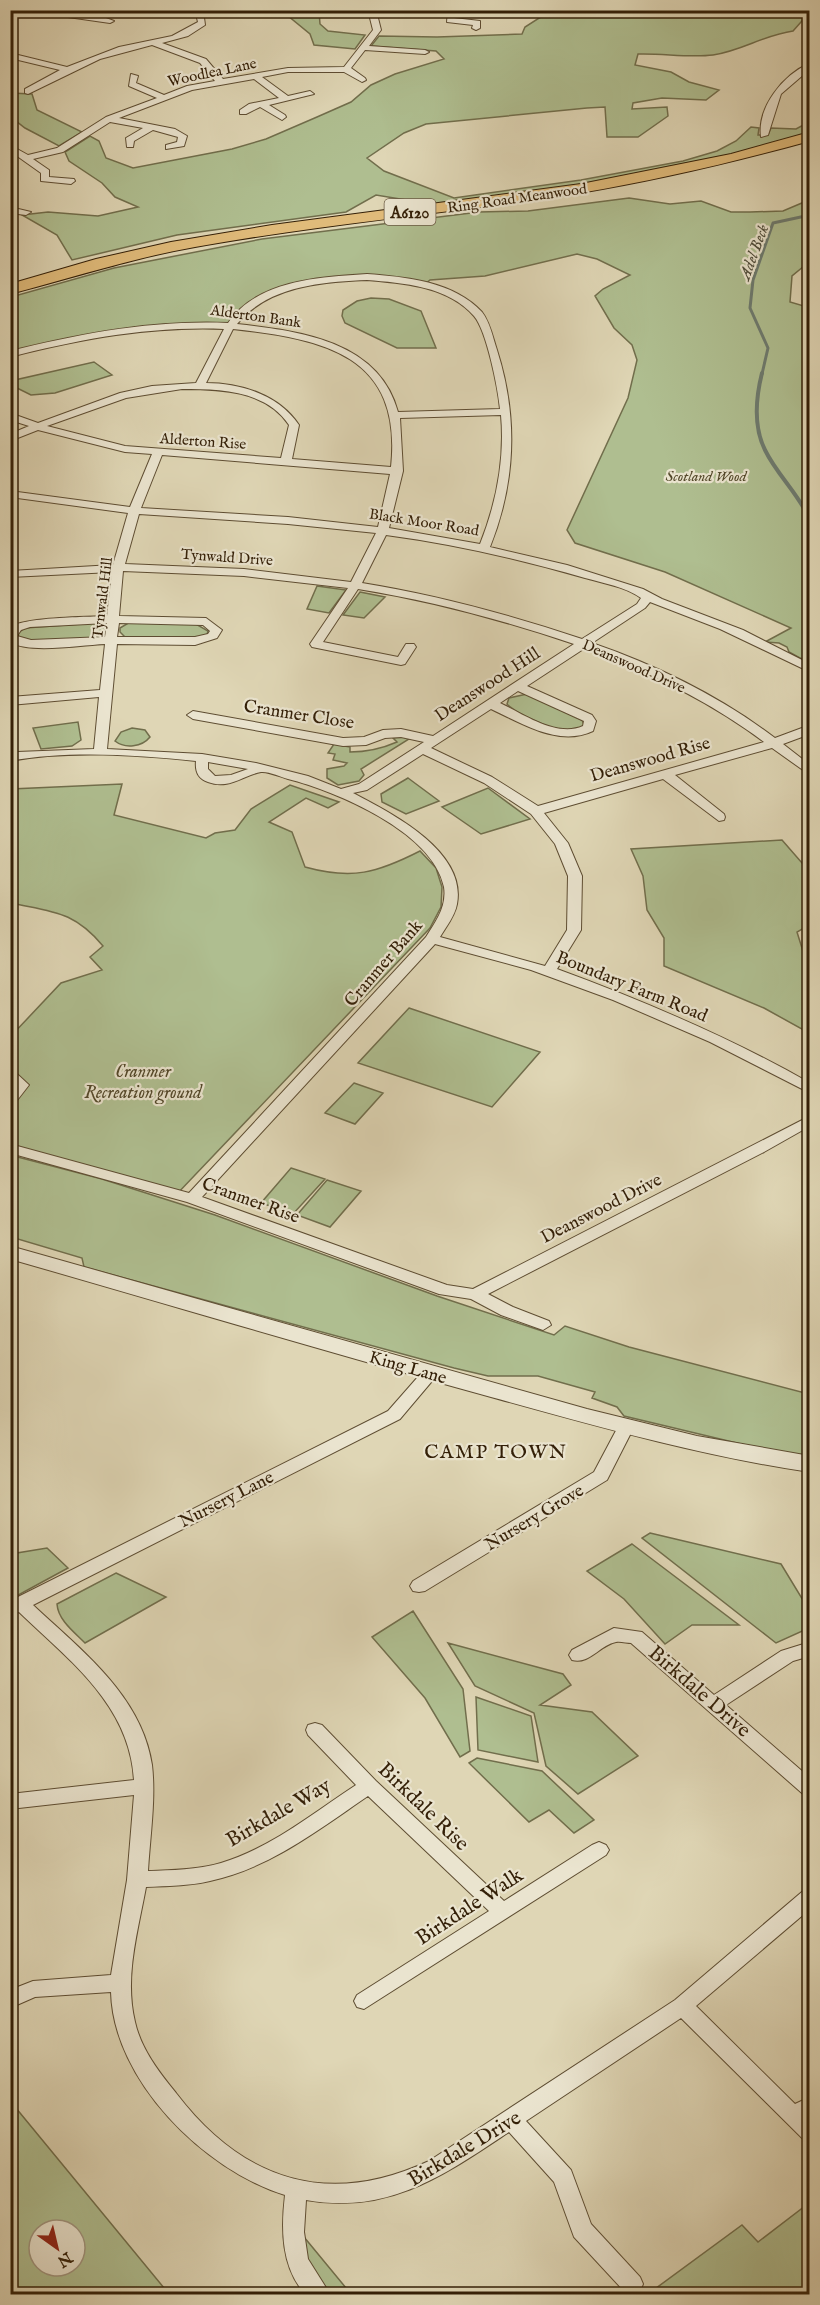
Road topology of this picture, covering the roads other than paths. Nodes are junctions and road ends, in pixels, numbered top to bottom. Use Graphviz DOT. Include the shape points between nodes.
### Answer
graph roads {
  1 [pos="52,10"];
  2 [pos="199,10"];
  3 [pos="377,10"];
  4 [pos="452,10"];
  5 [pos="506,11"];
  6 [pos="516,11"];
  7 [pos="527,13"];
  8 [pos="450,20"];
  9 [pos="110,21"];
  10 [pos="476,28"];
  11 [pos="447,29"];
  12 [pos="151,42"];
  13 [pos="367,45"];
  14 [pos="425,52"];
  15 [pos="10,55"];
  16 [pos="810,65"];
  17 [pos="65,69"];
  18 [pos="346,69"];
  19 [pos="254,75"];
  20 [pos="134,76"];
  21 [pos="362,80"];
  22 [pos="220,81"];
  23 [pos="28,90"];
  24 [pos="310,94"];
  25 [pos="162,97"];
  26 [pos="286,99"];
  27 [pos="282,117"];
  28 [pos="110,120"];
  29 [pos="150,128"];
  30 [pos="764,135"];
  31 [pos="810,136"];
  32 [pos="130,145"];
  33 [pos="810,145"];
  34 [pos="10,147"];
  35 [pos="169,147"];
  36 [pos="27,158"];
  37 [pos="71,182"];
  38 [pos="10,210"];
  39 [pos="26,212"];
  40 [pos="10,289"];
  41 [pos="10,297"];
  42 [pos="231,326"];
  43 [pos="10,354"];
  44 [pos="200,385"];
  45 [pos="505,412"];
  46 [pos="394,415"];
  47 [pos="10,416"];
  48 [pos="37,427"];
  49 [pos="10,438"];
  50 [pos="158,453"];
  51 [pos="286,461"];
  52 [pos="398,471"];
  53 [pos="10,494"];
  54 [pos="134,511"];
  55 [pos="382,530"];
  56 [pos="484,548"];
  57 [pos="118,568"];
  58 [pos="10,574"];
  59 [pos="358,585"];
  60 [pos="647,598"];
  61 [pos="441,600"];
  62 [pos="114,619"];
  63 [pos="112,640"];
  64 [pos="583,643"];
  65 [pos="410,647"];
  66 [pos="810,669"];
  67 [pos="517,686"];
  68 [pos="105,693"];
  69 [pos="10,701"];
  70 [pos="490,704"];
  71 [pos="193,715"];
  72 [pos="810,729"];
  73 [pos="434,740"];
  74 [pos="774,743"];
  75 [pos="423,749"];
  76 [pos="100,752"];
  77 [pos="10,757"];
  78 [pos="202,758"];
  79 [pos="260,768"];
  80 [pos="810,771"];
  81 [pos="665,774"];
  82 [pos="343,792"];
  83 [pos="536,811"];
  84 [pos="719,817"];
  85 [pos="432,939"];
  86 [pos="549,971"];
  87 [pos="10,1075"];
  88 [pos="810,1089"];
  89 [pos="10,1100"];
  90 [pos="810,1120"];
  91 [pos="10,1148"];
  92 [pos="192,1199"];
  93 [pos="10,1252"];
  94 [pos="475,1294"];
  95 [pos="543,1325"];
  96 [pos="429,1374"];
  97 [pos="626,1427"];
  98 [pos="810,1464"];
  99 [pos="419,1586"];
  100 [pos="15,1606"];
  101 [pos="810,1649"];
  102 [pos="578,1655"];
  103 [pos="714,1704"];
  104 [pos="315,1730"];
  105 [pos="145,1786"];
  106 [pos="369,1786"];
  107 [pos="810,1789"];
  108 [pos="10,1802"];
  109 [pos="600,1850"];
  110 [pos="137,1879"];
  111 [pos="810,1897"];
  112 [pos="503,1912"];
  113 [pos="119,1983"];
  114 [pos="10,2000"];
  115 [pos="364,2001"];
  116 [pos="682,2006"];
  117 [pos="801,2111"];
  118 [pos="512,2120"];
  119 [pos="810,2133"];
  120 [pos="296,2190"];
  121 [pos="632,2284"];
  122 [pos="319,2295"];
  1 -- 9 [label="street" via="65,21"];
  2 -- 12 [label="street" via="202,23 194,31"];
  3 -- 13 [label="street" via="377,30"];
  4 -- 8 [label="street"];
  5 -- 6 [label="street"];
  5 -- 7 [label="street"];
  8 -- 10 [label="street" via="477,22"];
  8 -- 11 [label="street"];
  12 -- 17 [label="street"];
  12 -- 22 [label="street" via="203,61"];
  13 -- 14 [label="street"];
  13 -- 18 [label="street"];
  15 -- 17 [label="street"];
  16 -- 30 [label="street" via="775,93"];
  17 -- 23 [label="street"];
  18 -- 19 [label="street, Woodlea Lane"];
  18 -- 21 [label="street"];
  19 -- 22 [label="street, Woodlea Lane"];
  19 -- 26 [label="street"];
  20 -- 25 [label="street" via="132,84"];
  22 -- 25 [label="street, Woodlea Lane"];
  24 -- 26 [label="street"];
  25 -- 28 [label="street, Woodlea Lane"];
  26 -- 27 [label="street" via="250,106"];
  28 -- 29 [label="street"];
  28 -- 36 [label="street, Woodlea Lane" via="60,150"];
  29 -- 32 [label="street" via="129,140"];
  29 -- 35 [label="street" via="183,136 181,144"];
  31 -- 40 [label="highway, Ring Road Meanwood / A6120" via="724,160 599,187 192,242 87,266"];
  33 -- 41 [label="highway, Ring Road Meanwood / A6120" via="601,194 201,249"];
  34 -- 36 [label="street"];
  36 -- 37 [label="street" via="46,172 44,179"];
  38 -- 39 [label="street"];
  42 -- 43 [label="street, Alderton Bank" via="129,328"];
  42 -- 44 [label="street"];
  42 -- 45 [label="street" via="248,306 294,285 360,278 405,282 446,292 465,302 479,316 499,368"];
  42 -- 46 [label="street, Alderton Bank" via="310,339 365,364 382,382"];
  44 -- 48 [label="street" via="130,392"];
  44 -- 51 [label="street" via="245,392 281,408 294,425"];
  45 -- 46 [label="street"];
  45 -- 56 [label="street" via="500,502"];
  46 -- 52 [label="street, Alderton Bank"];
  47 -- 48 [label="street, Alderton Rise"];
  48 -- 49 [label="street"];
  48 -- 50 [label="street, Alderton Rise" via="125,449"];
  50 -- 51 [label="street, Alderton Rise"];
  50 -- 54 [label="street, Tynwald Hill"];
  51 -- 52 [label="street, Alderton Rise"];
  52 -- 55 [label="street, Alderton Bank"];
  53 -- 54 [label="street, Black Moor Road"];
  54 -- 55 [label="street, Black Moor Road"];
  54 -- 57 [label="street, Tynwald Hill"];
  55 -- 56 [label="street, Black Moor Road"];
  55 -- 59 [label="street, Alderton Bank"];
  56 -- 60 [label="street, Black Moor Road" via="612,582 639,591"];
  57 -- 58 [label="street, Tynwald Drive"];
  57 -- 59 [label="street, Tynwald Drive" via="274,575"];
  57 -- 62 [label="street, Tynwald Hill"];
  59 -- 61 [label="street, Tynwald Drive"];
  59 -- 65 [label="street, Alderton Bank" via="316,644 401,661"];
  60 -- 64 [label="street, Deanswood Hill" via="641,606"];
  60 -- 66 [label="street, Black Moor Road" via="720,625"];
  61 -- 64 [label="street, Deanswood Drive"];
  62 -- 63 [label="street, Tynwald Hill"];
  62 -- 63 [label="street" via="29,624 17,627 11,634 24,644"];
  62 -- 63 [label="street" via="206,622 216,630 213,636 195,641"];
  63 -- 68 [label="street, Tynwald Hill"];
  64 -- 67 [label="street, Deanswood Hill"];
  64 -- 74 [label="street, Deanswood Drive" via="656,672 723,708"];
  67 -- 70 [label="street, Deanswood Hill"];
  67 -- 70 [label="street" via="588,718 589,728 574,734 560,733"];
  68 -- 69 [label="street"];
  68 -- 76 [label="street, Tynwald Hill"];
  70 -- 73 [label="street, Deanswood Hill"];
  71 -- 73 [label="street, Cranmer Close" via="343,742 401,733"];
  72 -- 74 [label="street"];
  73 -- 75 [label="street, Deanswood Hill"];
  74 -- 80 [label="street, Deanswood Drive"];
  74 -- 81 [label="street, Deanswood Rise"];
  75 -- 82 [label="street, Deanswood Hill" via="363,787"];
  75 -- 83 [label="street" via="488,780"];
  76 -- 77 [label="street, Cranmer Bank"];
  76 -- 78 [label="street, Cranmer Bank"];
  78 -- 79 [label="street, Cranmer Bank"];
  78 -- 79 [label="street" via="203,772 218,781 236,779"];
  79 -- 82 [label="street, Cranmer Bank"];
  81 -- 83 [label="street, Deanswood Rise"];
  81 -- 84 [label="street"];
  82 -- 85 [label="street, Cranmer Bank" via="409,831 434,854 449,876 450,907"];
  83 -- 86 [label="street" via="561,843 575,876 574,930"];
  85 -- 86 [label="street, Boundary Farm Road"];
  85 -- 92 [label="street, Cranmer Bank"];
  86 -- 88 [label="street, Boundary Farm Road" via="697,1031"];
  87 -- 89 [label="street" via="22,1085"];
  90 -- 94 [label="street, Deanswood Drive"];
  91 -- 92 [label="street, Cranmer Rise"];
  92 -- 94 [label="street, Cranmer Rise" via="445,1290"];
  93 -- 96 [label="street, King Lane"];
  94 -- 95 [label="street"];
  96 -- 97 [label="street, King Lane"];
  96 -- 100 [label="street, Nursery Lane" via="394,1415"];
  97 -- 98 [label="street, King Lane" via="745,1456"];
  97 -- 99 [label="street, Nursery Grove" via="601,1476"];
  100 -- 105 [label="street, Birkdale Drive" via="93,1674 123,1713 135,1736"];
  101 -- 103 [label="street" via="787,1656"];
  102 -- 103 [label="street, Birkdale Drive" via="614,1635 636,1637"];
  103 -- 107 [label="street, Birkdale Drive"];
  104 -- 106 [label="street, Birkdale Rise"];
  105 -- 108 [label="street"];
  105 -- 110 [label="street, Birkdale Drive"];
  106 -- 110 [label="street, Birkdale Way" via="242,1864 201,1875"];
  106 -- 112 [label="street, Birkdale Rise"];
  109 -- 112 [label="street, Birkdale Walk"];
  110 -- 113 [label="street, Birkdale Drive"];
  111 -- 116 [label="street, Birkdale Drive"];
  112 -- 115 [label="street, Birkdale Walk"];
  113 -- 114 [label="street" via="33,1989"];
  113 -- 120 [label="street, Birkdale Drive" via="132,2044 173,2106 207,2145 243,2168"];
  116 -- 117 [label="street" via="745,2066"];
  116 -- 118 [label="street, Birkdale Drive"];
  117 -- 119 [label="street"];
  118 -- 120 [label="street, Birkdale Drive" via="406,2184 344,2195"];
  118 -- 121 [label="street" via="563,2177 582,2230"];
  120 -- 122 [label="street" via="292,2226 295,2256 308,2285"];
}
